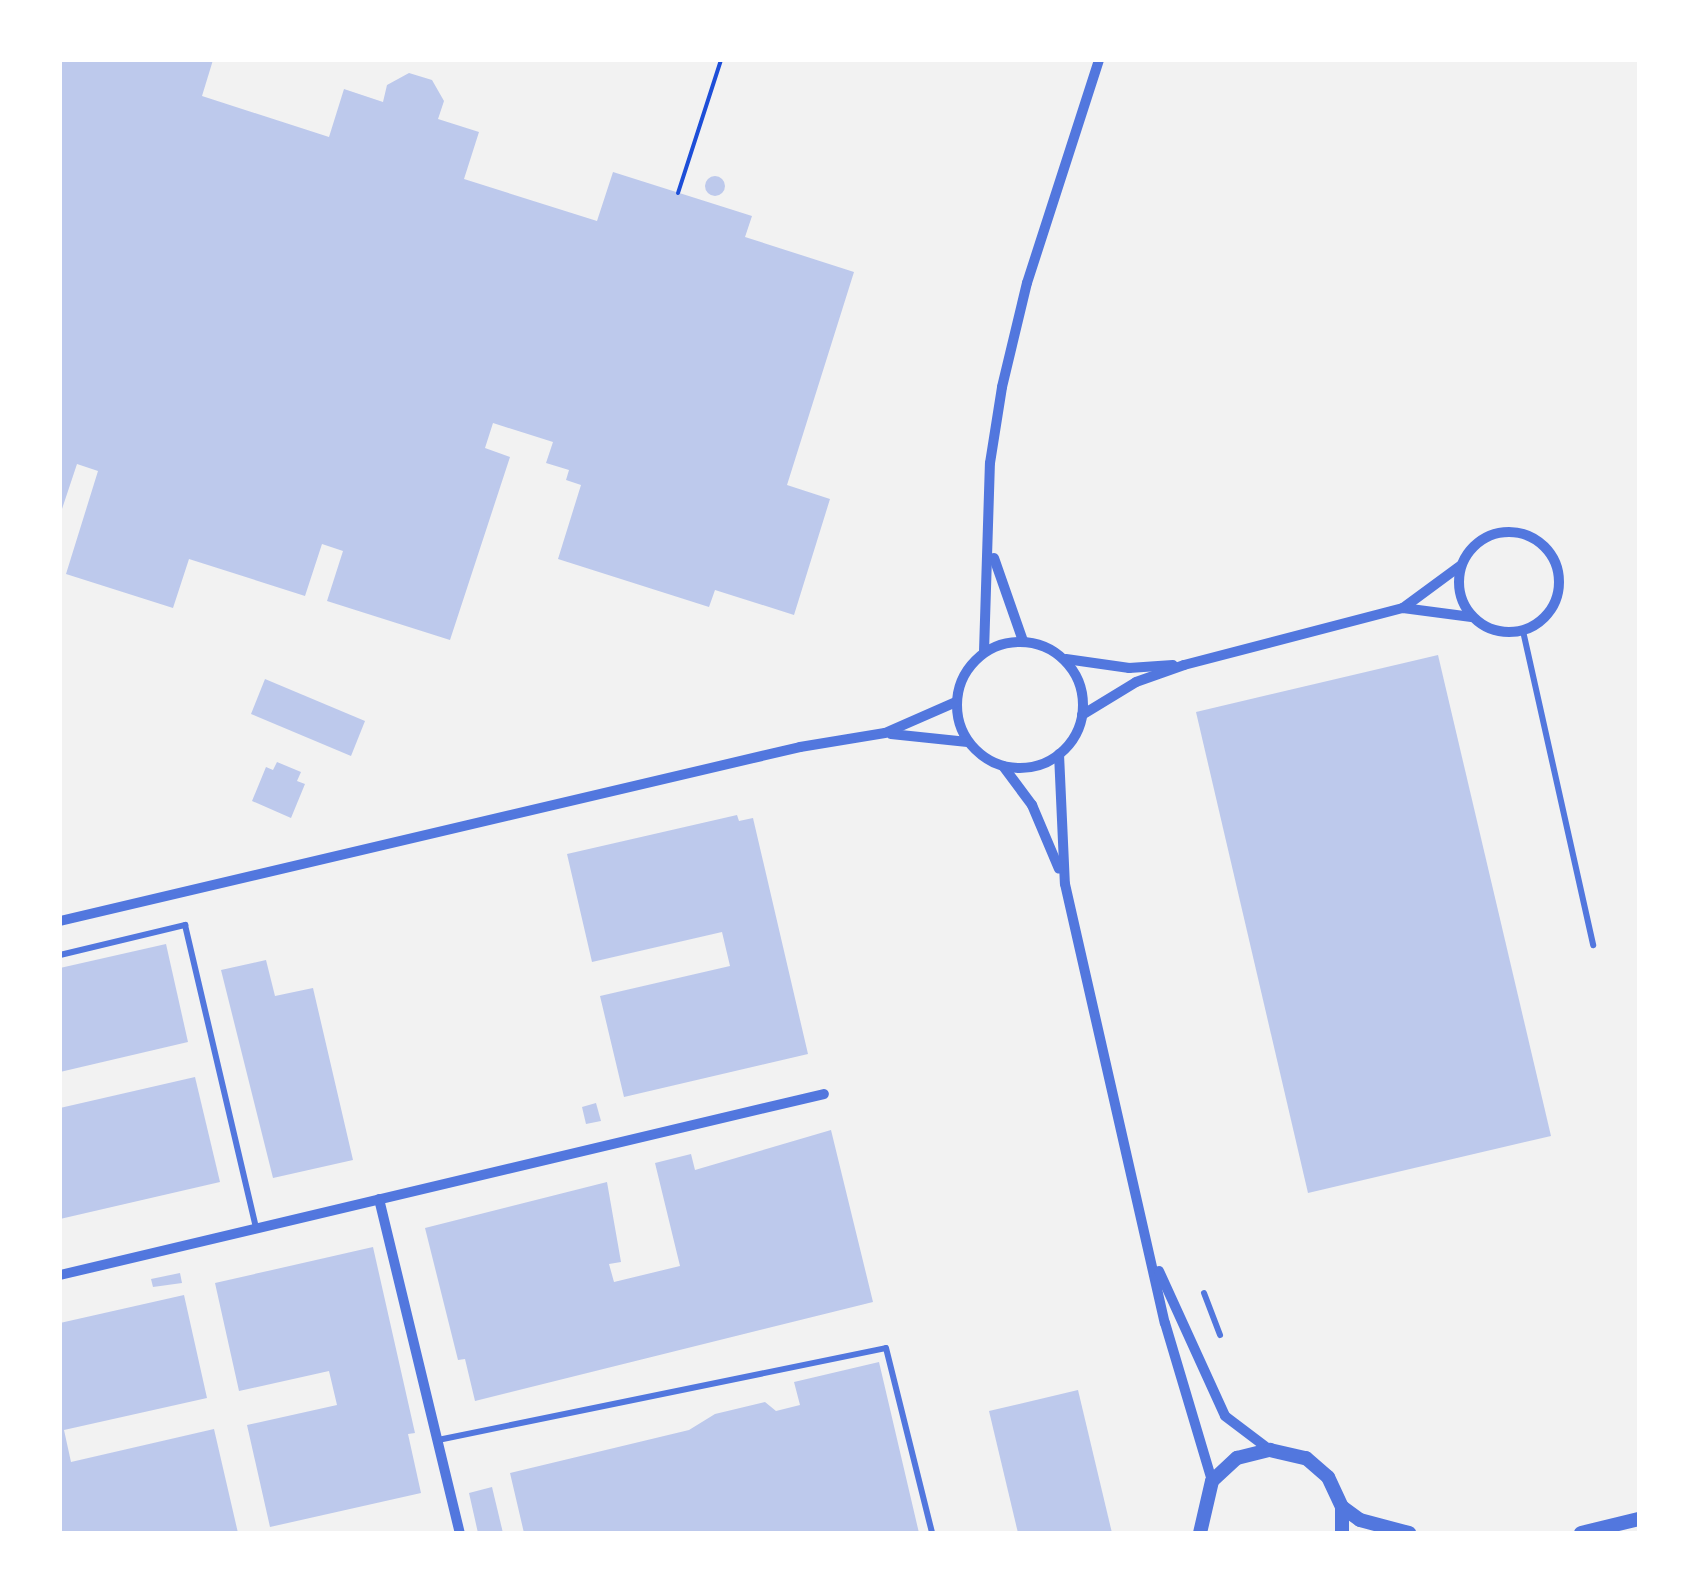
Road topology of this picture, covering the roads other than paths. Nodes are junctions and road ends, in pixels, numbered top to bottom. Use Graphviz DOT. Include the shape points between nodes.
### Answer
graph roads {
  1 [pos="1100,60"];
  2 [pos="990,547"];
  3 [pos="1461,565"];
  4 [pos="1403,608"];
  5 [pos="1472,617"];
  6 [pos="1523,631"];
  7 [pos="1023,641"];
  8 [pos="984,652"];
  9 [pos="1060,656"];
  10 [pos="1184,664"];
  11 [pos="956,702"];
  12 [pos="1082,715"];
  13 [pos="886,733"];
  14 [pos="968,742"];
  15 [pos="1059,754"];
  16 [pos="1003,766"];
  17 [pos="1064,884"];
  18 [pos="60,921"];
  19 [pos="1593,946"];
  20 [pos="60,955"];
  21 [pos="824,1094"];
  22 [pos="379,1199"];
  23 [pos="256,1228"];
  24 [pos="1148,1247"];
  25 [pos="60,1275"];
  26 [pos="1204,1293"];
  27 [pos="1220,1335"];
  28 [pos="438,1440"];
  29 [pos="1270,1450"];
  30 [pos="1212,1481"];
  31 [pos="1342,1507"];
  32 [pos="1639,1519"];
  33 [pos="460,1533"];
  34 [pos="932,1533"];
  35 [pos="1200,1533"];
  36 [pos="1342,1533"];
  37 [pos="1410,1533"];
  38 [pos="1580,1533"];
  1 -- 2 [label="street" via="1027,283 1002,387 990,463"];
  2 -- 7 [label="street"];
  2 -- 8 [label="street"];
  3 -- 4 [label="street"];
  3 -- 5 [label="street" via="1459,592"];
  3 -- 6 [label="street" via="1476,544 1498,533 1524,534 1546,548 1558,570 1558,595 1545,618"];
  4 -- 5 [label="street"];
  4 -- 10 [label="street"];
  5 -- 6 [label="street" via="1501,632"];
  6 -- 19 [label="lane"];
  7 -- 8 [label="street"];
  7 -- 9 [label="street"];
  8 -- 11 [label="street" via="970,665"];
  9 -- 10 [label="street" via="1130,668"];
  9 -- 12 [label="street" via="1079,683"];
  10 -- 12 [label="street" via="1122,688"];
  11 -- 13 [label="street"];
  11 -- 14 [label="street"];
  12 -- 15 [label="street"];
  13 -- 14 [label="street"];
  13 -- 18 [label="street" via="800,747"];
  14 -- 16 [label="street"];
  15 -- 16 [label="street" via="1042,764"];
  15 -- 17 [label="street"];
  16 -- 17 [label="street" via="1032,804"];
  17 -- 24 [label="street"];
  20 -- 23 [label="lane" via="185,925"];
  21 -- 22 [label="street"];
  22 -- 23 [label="street"];
  22 -- 28 [label="street"];
  23 -- 25 [label="street"];
  24 -- 29 [label="street" via="1217,1404"];
  24 -- 30 [label="street"];
  26 -- 27 [label="lane"];
  28 -- 33 [label="street"];
  28 -- 34 [label="lane" via="886,1348"];
  29 -- 30 [label="street" via="1237,1458"];
  29 -- 31 [label="street" via="1316,1465"];
  30 -- 35 [label="street"];
  31 -- 36 [label="street"];
  31 -- 37 [label="street" via="1372,1525"];
  32 -- 38 [label="street"];
}
